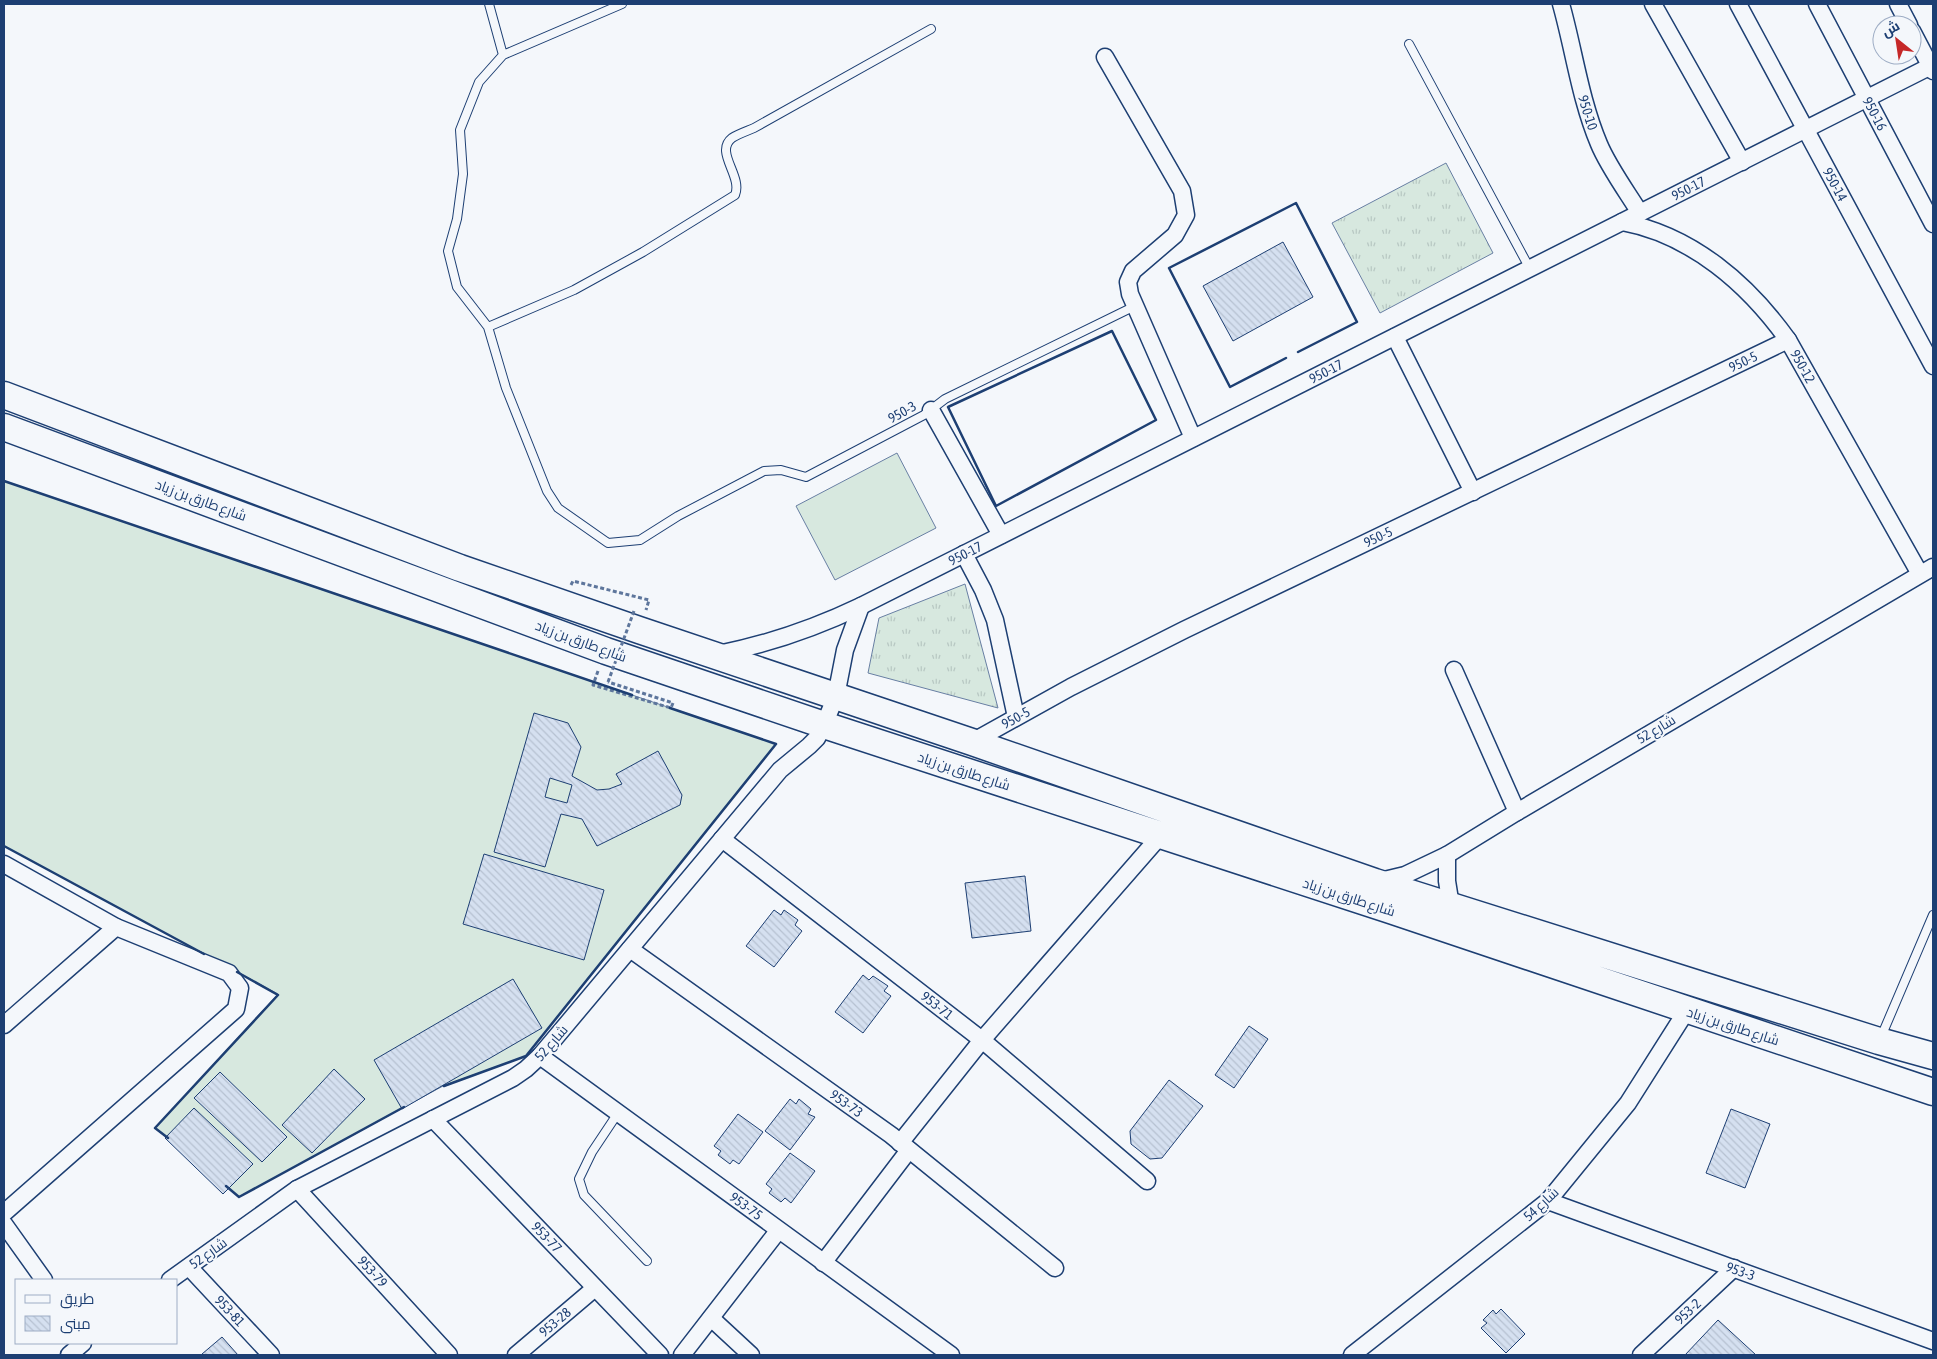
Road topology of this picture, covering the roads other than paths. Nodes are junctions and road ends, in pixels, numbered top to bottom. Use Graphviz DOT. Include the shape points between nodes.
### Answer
graph roads {
  1 [pos="489,4"];
  2 [pos="622,4"];
  3 [pos="1561,4"];
  4 [pos="1653,4"];
  5 [pos="1738,4"];
  6 [pos="1817,4"];
  7 [pos="931,29"];
  8 [pos="1409,44"];
  9 [pos="1922,50"];
  10 [pos="503,55"];
  11 [pos="1105,57"];
  12 [pos="1932,68"];
  13 [pos="1867,99"];
  14 [pos="1806,130"];
  15 [pos="1742,162"];
  16 [pos="1640,213"];
  17 [pos="1622,222"];
  18 [pos="1933,224"];
  19 [pos="1530,269"];
  20 [pos="1135,306"];
  21 [pos="488,327"];
  22 [pos="1395,337"];
  23 [pos="1788,340"];
  24 [pos="1933,366"];
  25 [pos="4,395"];
  26 [pos="931,410"];
  27 [pos="4,427"];
  28 [pos="1193,438"];
  29 [pos="1473,492"];
  30 [pos="1001,535"];
  31 [pos="964,554"];
  32 [pos="1927,570"];
  33 [pos="861,606"];
  34 [pos="711,655"];
  35 [pos="1454,670"];
  36 [pos="836,696"];
  37 [pos="1016,717"];
  38 [pos="824,725"];
  39 [pos="972,742"];
  40 [pos="1516,812"];
  41 [pos="1161,835"];
  42 [pos="722,839"];
  43 [pos="1447,855"];
  44 [pos="4,864"];
  45 [pos="1375,882"];
  46 [pos="1451,906"];
  47 [pos="1933,915"];
  48 [pos="116,927"];
  49 [pos="630,949"];
  50 [pos="1687,1010"];
  51 [pos="4,1024"];
  52 [pos="982,1040"];
  53 [pos="1879,1041"];
  54 [pos="540,1056"];
  55 [pos="1933,1056"];
  56 [pos="1933,1092"];
  57 [pos="618,1113"];
  58 [pos="432,1119"];
  59 [pos="905,1147"];
  60 [pos="1147,1181"];
  61 [pos="297,1189"];
  62 [pos="1548,1201"];
  63 [pos="4,1214"];
  64 [pos="4,1224"];
  65 [pos="778,1231"];
  66 [pos="648,1261"];
  67 [pos="823,1263"];
  68 [pos="189,1267"];
  69 [pos="1055,1268"];
  70 [pos="1734,1268"];
  71 [pos="43,1279"];
  72 [pos="171,1279"];
  73 [pos="595,1288"];
  74 [pos="712,1318"];
  75 [pos="1933,1340"];
  76 [pos="83,1344"];
  77 [pos="69,1355"];
  78 [pos="271,1355"];
  79 [pos="449,1355"];
  80 [pos="516,1355"];
  81 [pos="660,1355"];
  82 [pos="682,1355"];
  83 [pos="751,1355"];
  84 [pos="951,1355"];
  85 [pos="1352,1355"];
  86 [pos="1641,1355"];
  1 -- 10 [label="lane"];
  2 -- 10 [label="lane"];
  3 -- 16 [label="street, 950-10" via="1584,104 1599,146"];
  4 -- 15 [label="street"];
  5 -- 14 [label="street, 950-14"];
  6 -- 13 [label="street, 950-16"];
  7 -- 21 [label="lane" via="731,139 726,158 736,178 738,189 735,195 574,290"];
  8 -- 19 [label="lane"];
  9 -- 12 [label="street"];
  10 -- 21 [label="lane" via="479,82 460,130 463,174 457,219 448,251 457,287"];
  11 -- 20 [label="street" via="1182,192 1186,214 1175,235 1133,270 1128,282"];
  12 -- 13 [label="street, 950-17"];
  13 -- 14 [label="street, 950-17"];
  13 -- 18 [label="street, 950-16"];
  14 -- 15 [label="street, 950-17"];
  14 -- 24 [label="street, 950-14"];
  15 -- 16 [label="street, 950-17"];
  16 -- 17 [label="street, 950-17"];
  17 -- 19 [label="street, 950-17"];
  17 -- 23 [label="street, 950-12" via="1644,226 1668,236 1715,263 1755,298"];
  19 -- 22 [label="street, 950-17"];
  20 -- 26 [label="lane, 950-3" via="945,399"];
  20 -- 28 [label="street"];
  21 -- 26 [label="lane, 950-3" via="506,388 547,491 558,508 608,543 640,540 764,471 781,470 806,477"];
  22 -- 28 [label="street, 950-17"];
  22 -- 29 [label="street"];
  23 -- 29 [label="street, 950-5"];
  23 -- 32 [label="street, 950-12"];
  25 -- 34 [label="main road, شارع طارق بن زياد" via="460,568"];
  26 -- 30 [label="street"];
  27 -- 38 [label="main road, شارع طارق بن زياد" via="606,651"];
  28 -- 30 [label="street, 950-17"];
  29 -- 37 [label="street, 950-5" via="1184,630"];
  30 -- 31 [label="street, 950-17"];
  31 -- 33 [label="street, 950-17"];
  31 -- 37 [label="street" via="995,620"];
  32 -- 40 [label="street, شارع 52"];
  33 -- 34 [label="street, 950-17" via="788,636"];
  33 -- 36 [label="street, شارع 52" via="845,650"];
  34 -- 36 [label="main road, شارع طارق بن زياد"];
  35 -- 40 [label="street"];
  36 -- 38 [label="street, شارع 52"];
  36 -- 39 [label="main road, شارع طارق بن زياد"];
  37 -- 39 [label="street, 950-5"];
  38 -- 41 [label="main road, شارع طارق بن زياد"];
  38 -- 42 [label="street, شارع 52" via="817,738 780,770"];
  39 -- 45 [label="main road, شارع طارق بن زياد"];
  40 -- 43 [label="street, شارع 52"];
  41 -- 50 [label="main road, شارع طارق بن زياد"];
  41 -- 52 [label="street"];
  42 -- 49 [label="street, شارع 52"];
  42 -- 52 [label="street, 953-71"];
  43 -- 45 [label="street, شارع 52" via="1405,874"];
  43 -- 46 [label="street"];
  44 -- 48 [label="street"];
  45 -- 46 [label="main road, شارع طارق بن زياد"];
  46 -- 53 [label="main road, شارع طارق بن زياد"];
  47 -- 53 [label="lane"];
  48 -- 51 [label="street"];
  48 -- 63 [label="street" via="229,973 240,988 236,1009"];
  49 -- 54 [label="street, شارع 52"];
  49 -- 59 [label="street, 953-73"];
  50 -- 56 [label="main road, شارع طارق بن زياد"];
  50 -- 62 [label="street, شارع 54" via="1628,1103"];
  52 -- 59 [label="street"];
  52 -- 60 [label="street, 953-71"];
  53 -- 55 [label="main road, شارع طارق بن زياد"];
  54 -- 57 [label="street, 953-75"];
  54 -- 58 [label="street, شارع 52" via="512,1078"];
  57 -- 65 [label="street, 953-75"];
  57 -- 66 [label="lane" via="592,1152 579,1179 584,1195"];
  58 -- 61 [label="street, شارع 52"];
  58 -- 73 [label="street, 953-77"];
  59 -- 67 [label="street"];
  59 -- 69 [label="street, 953-73"];
  61 -- 68 [label="street, شارع 52"];
  61 -- 79 [label="street, 953-79"];
  62 -- 70 [label="street, 953-3"];
  62 -- 85 [label="street, شارع 54"];
  64 -- 71 [label="street"];
  65 -- 67 [label="street, 953-75"];
  65 -- 74 [label="street"];
  67 -- 84 [label="street, 953-75"];
  68 -- 72 [label="street, شارع 52"];
  68 -- 78 [label="street, 953-81"];
  70 -- 75 [label="street, 953-3"];
  70 -- 86 [label="street, 953-2"];
  73 -- 80 [label="street, 953-28"];
  73 -- 81 [label="street, 953-77"];
  74 -- 82 [label="street"];
  74 -- 83 [label="street"];
  76 -- 77 [label="street"];
}
